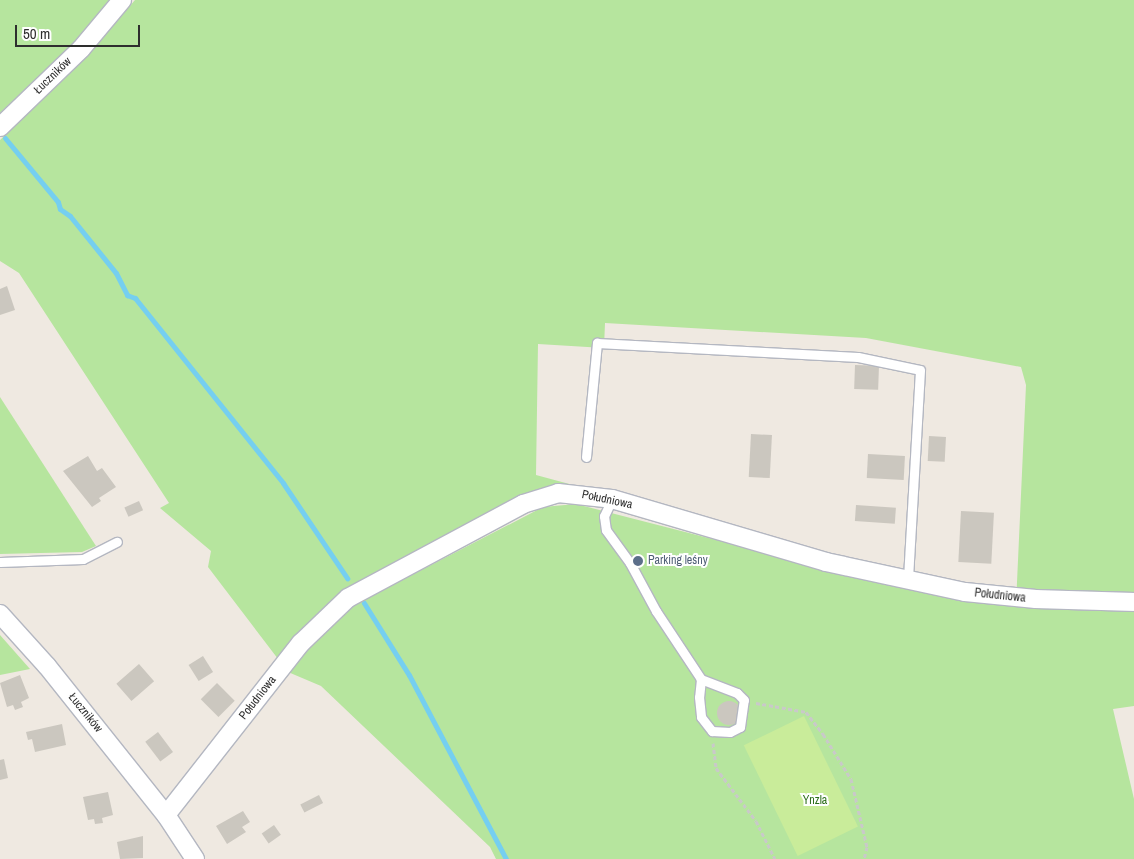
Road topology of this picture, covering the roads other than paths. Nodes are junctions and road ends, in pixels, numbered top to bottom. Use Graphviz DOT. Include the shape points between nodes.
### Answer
graph roads {
  1 [pos="122,0"];
  2 [pos="0,127"];
  3 [pos="586,457"];
  4 [pos="612,500"];
  5 [pos="117,542"];
  6 [pos="0,562"];
  7 [pos="908,581"];
  8 [pos="1134,602"];
  9 [pos="0,614"];
  10 [pos="701,679"];
  11 [pos="166,815"];
  12 [pos="195,859"];
  1 -- 2 [label="street, Łuczników" via="81,49"];
  3 -- 7 [label="lane" via="597,343 858,356 920,370"];
  4 -- 7 [label="street, Południowa" via="826,562"];
  4 -- 10 [label="lane" via="604,516 606,530"];
  4 -- 11 [label="street, Południowa" via="558,493 523,504 348,598 301,643"];
  5 -- 6 [label="lane" via="83,559"];
  7 -- 8 [label="street, Południowa" via="965,592 1036,599"];
  9 -- 11 [label="street, Łuczników" via="47,666"];
  10 -- 10 [label="lane" via="698,697 701,717 712,731 730,732 740,727 744,700 737,693"];
  11 -- 12 [label="street, Łuczników"];
}
